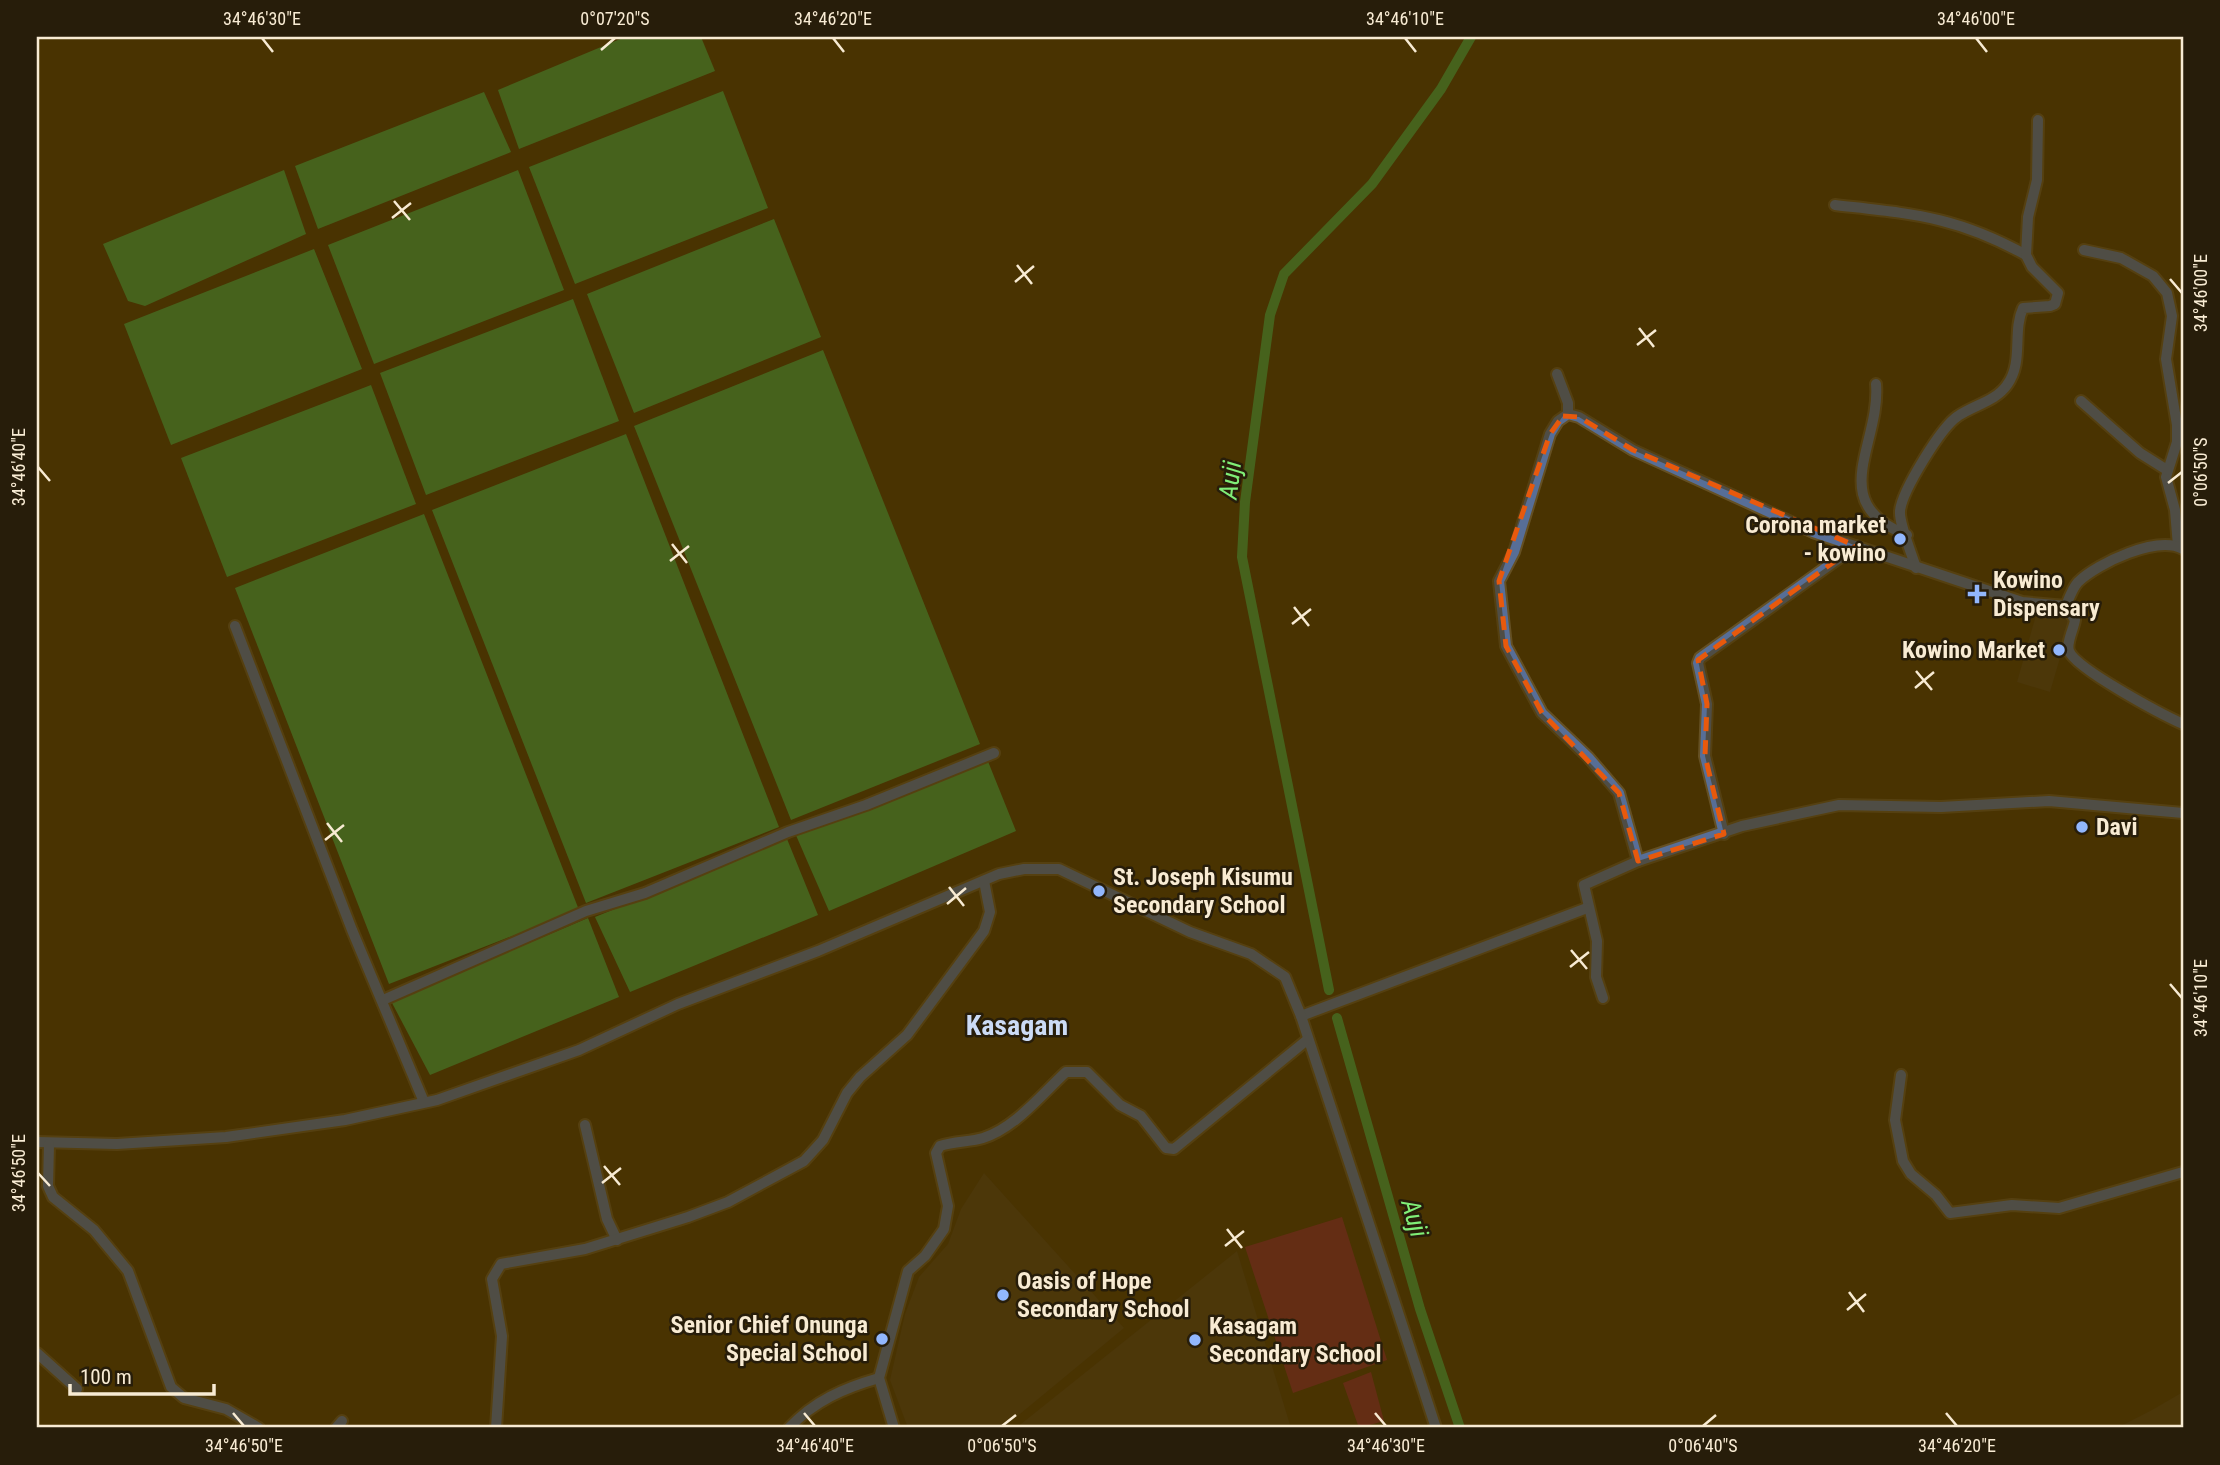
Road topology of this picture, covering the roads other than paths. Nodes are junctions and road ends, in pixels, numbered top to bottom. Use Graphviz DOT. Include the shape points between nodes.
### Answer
graph roads {
  1 [pos="2038,120"];
  2 [pos="1835,205"];
  3 [pos="2084,250"];
  4 [pos="2026,255"];
  5 [pos="1557,374"];
  6 [pos="1876,384"];
  7 [pos="2081,401"];
  8 [pos="1568,414"];
  9 [pos="2167,470"];
  10 [pos="1907,535"];
  11 [pos="1856,546"];
  12 [pos="2181,547"];
  13 [pos="1916,568"];
  14 [pos="2066,606"];
  15 [pos="235,626"];
  16 [pos="2183,724"];
  17 [pos="994,753"];
  18 [pos="2183,813"];
  19 [pos="1724,834"];
  20 [pos="1638,862"];
  21 [pos="984,881"];
  22 [pos="1587,908"];
  23 [pos="1603,998"];
  24 [pos="383,1000"];
  25 [pos="1300,1016"];
  26 [pos="1307,1040"];
  27 [pos="1901,1075"];
  28 [pos="424,1102"];
  29 [pos="585,1125"];
  30 [pos="37,1142"];
  31 [pos="49,1143"];
  32 [pos="2183,1172"];
  33 [pos="617,1240"];
  34 [pos="37,1353"];
  35 [pos="878,1378"];
  36 [pos="77,1389"];
  37 [pos="259,1428"];
  38 [pos="496,1428"];
  39 [pos="789,1428"];
  40 [pos="894,1428"];
  41 [pos="1436,1428"];
  1 -- 4 [label="street" via="2037,180 2028,217"];
  2 -- 4 [label="street" via="1941,219 1983,232"];
  3 -- 9 [label="street" via="2121,258 2153,276 2167,293 2172,316 2166,359 2178,425"];
  4 -- 10 [label="street" via="2058,293 2057,300 2050,306 2023,308 2015,374 1999,395 1954,418 1928,451 1900,509"];
  5 -- 8 [label="street"];
  6 -- 10 [label="street" via="1877,403 1861,490 1879,521"];
  7 -- 9 [label="street" via="2140,453"];
  8 -- 11 [label="street" via="1633,450 1784,519"];
  8 -- 20 [label="street" via="1550,435 1514,552 1499,581 1506,646 1542,713 1619,793"];
  9 -- 12 [label="street"];
  10 -- 13 [label="street"];
  11 -- 13 [label="street"];
  11 -- 19 [label="street" via="1700,658 1706,704 1704,756"];
  12 -- 14 [label="street" via="2148,547 2107,564 2077,583"];
  13 -- 14 [label="street" via="2022,602"];
  14 -- 16 [label="street" via="2076,620 2069,645 2074,656 2110,684"];
  15 -- 24 [label="street"];
  17 -- 24 [label="street" via="645,893 586,911"];
  18 -- 19 [label="street" via="2049,801 1941,807 1839,805 1759,821"];
  19 -- 20 [label="street"];
  20 -- 22 [label="street" via="1584,885"];
  21 -- 25 [label="street" via="1024,869 1059,869 1271,965 1285,977"];
  21 -- 28 [label="street" via="678,1004 579,1050"];
  21 -- 33 [label="street" via="990,912 984,931 907,1035 847,1093 822,1140 804,1161 728,1202"];
  22 -- 23 [label="street" via="1597,941 1596,977"];
  22 -- 25 [label="street"];
  24 -- 28 [label="street"];
  25 -- 26 [label="street"];
  26 -- 35 [label="street" via="1174,1149 1166,1148 1141,1116 1120,1105 1087,1072 1066,1072 1006,1125 982,1139 940,1146 936,1153 948,1206 943,1228 925,1256 908,1271"];
  26 -- 41 [label="street"];
  27 -- 32 [label="street" via="1895,1120 1903,1161 1950,1213 2004,1206 2059,1208"];
  28 -- 31 [label="street" via="345,1120 226,1137"];
  29 -- 33 [label="street" via="607,1219"];
  30 -- 31 [label="street"];
  31 -- 37 [label="street" via="48,1186 53,1197 94,1230 128,1271 171,1387 184,1398 226,1409"];
  33 -- 38 [label="street" via="509,1261 495,1271 493,1294 503,1347"];
  34 -- 36 [label="street"];
  35 -- 39 [label="street" via="841,1389"];
  35 -- 40 [label="street"];
}
